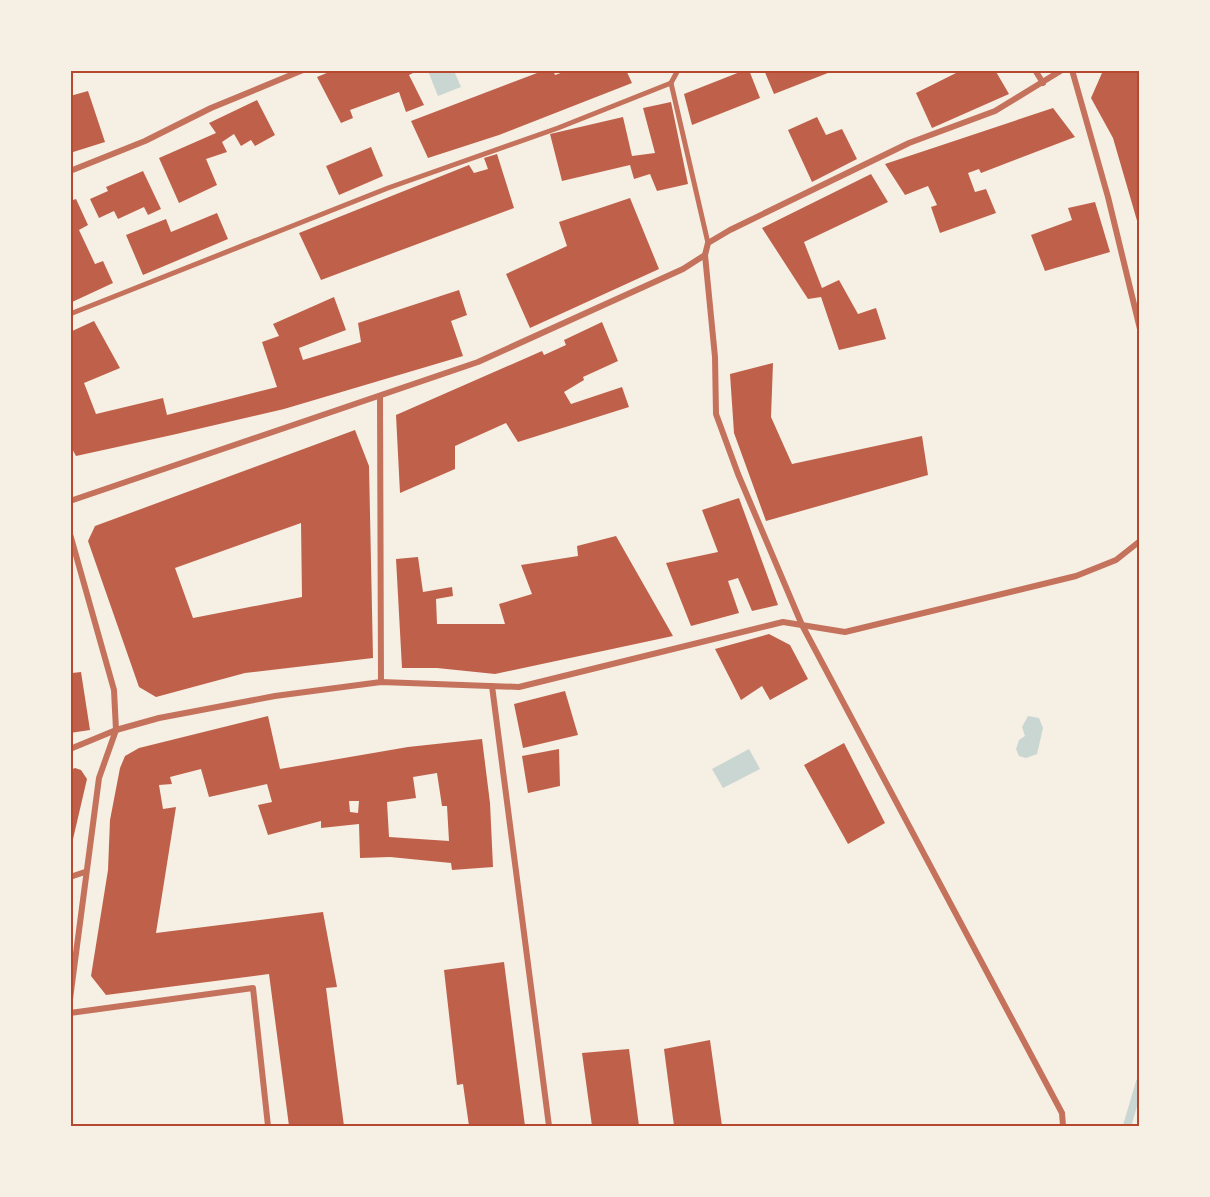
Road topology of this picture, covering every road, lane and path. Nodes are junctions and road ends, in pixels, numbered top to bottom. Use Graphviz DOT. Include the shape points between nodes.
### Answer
graph roads {
  1 [pos="303,70"];
  2 [pos="678,70"];
  3 [pos="1035,70"];
  4 [pos="1062,70"];
  5 [pos="1072,70"];
  6 [pos="671,83"];
  7 [pos="1043,83"];
  8 [pos="70,171"];
  9 [pos="708,243"];
  10 [pos="705,255"];
  11 [pos="70,314"];
  12 [pos="1140,329"];
  13 [pos="381,396"];
  14 [pos="70,501"];
  15 [pos="70,534"];
  16 [pos="1140,541"];
  17 [pos="802,625"];
  18 [pos="381,682"];
  19 [pos="492,686"];
  20 [pos="116,730"];
  21 [pos="70,749"];
  22 [pos="85,872"];
  23 [pos="70,877"];
  24 [pos="72,969"];
  25 [pos="70,999"];
  26 [pos="70,1013"];
  27 [pos="268,1126"];
  28 [pos="549,1126"];
  29 [pos="1063,1126"];
  1 -- 8 [label="street"];
  2 -- 6 [label="street"];
  3 -- 7 [label="street"];
  4 -- 7 [label="street"];
  5 -- 12 [label="street"];
  6 -- 9 [label="street"];
  6 -- 11 [label="street" via="558,128 387,188"];
  7 -- 9 [label="street" via="995,111 909,143"];
  9 -- 10 [label="street"];
  10 -- 13 [label="street" via="683,269 478,362"];
  10 -- 17 [label="street" via="716,414"];
  13 -- 14 [label="street"];
  13 -- 18 [label="street"];
  15 -- 20 [label="street" via="114,690"];
  16 -- 17 [label="street" via="1116,560 1076,576 845,632"];
  17 -- 19 [label="street" via="783,622 519,687"];
  17 -- 29 [label="street" via="1062,1113"];
  18 -- 19 [label="street"];
  18 -- 20 [label="street" via="263,699"];
  19 -- 28 [label="street"];
  20 -- 21 [label="street"];
  20 -- 22 [label="street" via="99,778"];
  22 -- 23 [label="street"];
  22 -- 24 [label="street"];
  24 -- 25 [label="street"];
  26 -- 27 [label="street" via="252,988"];
}
